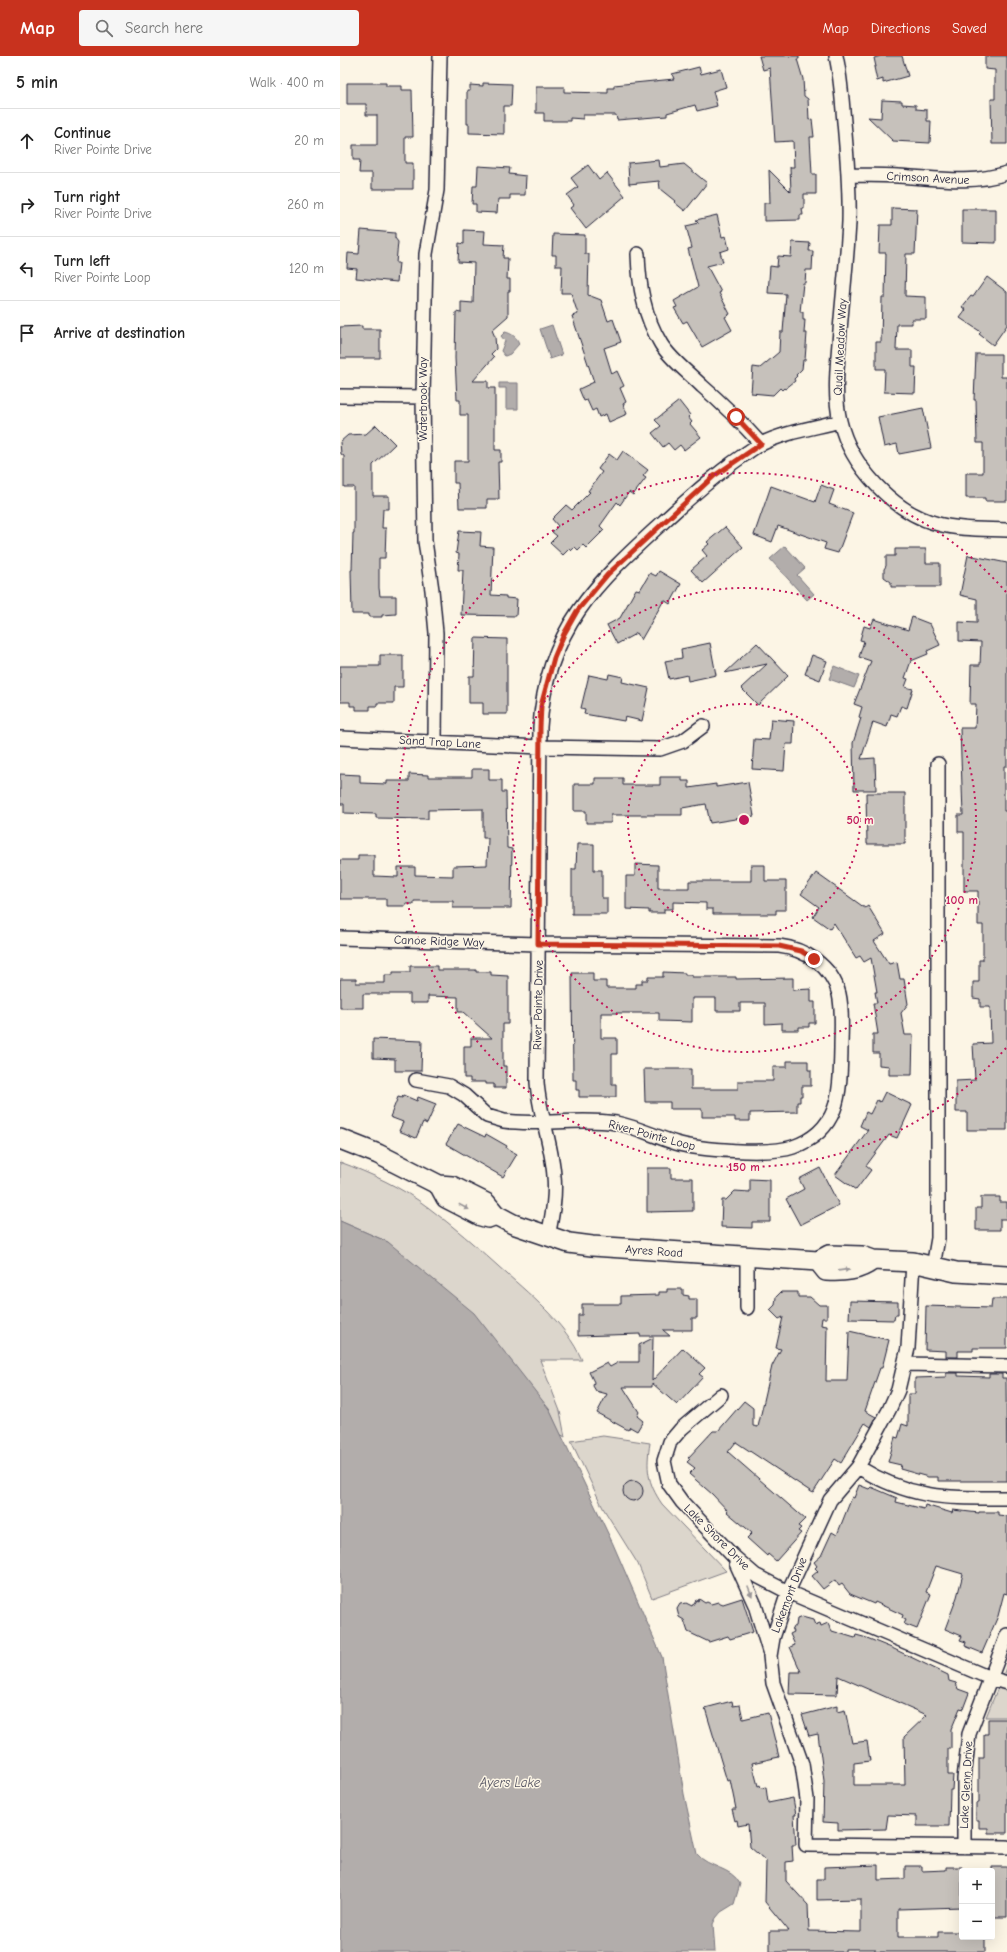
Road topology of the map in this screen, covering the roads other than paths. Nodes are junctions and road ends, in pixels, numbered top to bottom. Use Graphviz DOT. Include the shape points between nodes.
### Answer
graph roads {
  1 [pos="440,56"];
  2 [pos="836,56"];
  3 [pos="1007,173"];
  4 [pos="849,175"];
  5 [pos="638,254"];
  6 [pos="340,396"];
  7 [pos="423,397"];
  8 [pos="840,421"];
  9 [pos="761,444"];
  10 [pos="1007,530"];
  11 [pos="703,726"];
  12 [pos="340,738"];
  13 [pos="435,742"];
  14 [pos="540,747"];
  15 [pos="938,764"];
  16 [pos="340,938"];
  17 [pos="538,944"];
  18 [pos="416,1080"];
  19 [pos="543,1123"];
  20 [pos="340,1139"];
  21 [pos="548,1237"];
  22 [pos="747,1258"];
  23 [pos="913,1262"];
  24 [pos="932,1267"];
  25 [pos="1007,1275"];
  26 [pos="747,1308"];
  27 [pos="905,1364"];
  28 [pos="1007,1366"];
  29 [pos="721,1395"];
  30 [pos="858,1468"];
  31 [pos="1007,1498"];
  32 [pos="733,1556"];
  33 [pos="788,1592"];
  34 [pos="1007,1635"];
  35 [pos="770,1656"];
  36 [pos="990,1678"];
  37 [pos="1007,1683"];
  38 [pos="964,1847"];
  39 [pos="1007,1847"];
  1 -- 7 [label="street, Waterbrook Way" via="437,190 426,254"];
  2 -- 4 [label="street, Quail Meadow Way"];
  3 -- 4 [label="street, Crimson Avenue" via="984,180 966,181"];
  4 -- 8 [label="street, Quail Meadow Way" via="849,222 837,372"];
  5 -- 9 [label="street" via="642,300 662,346"];
  6 -- 7 [label="street"];
  7 -- 13 [label="street, Waterbrook Way" via="425,541 436,633"];
  8 -- 9 [label="street, River Pointe Drive"];
  8 -- 10 [label="street, Quail Meadow Way" via="852,454 874,484 903,508 936,524 967,529"];
  9 -- 14 [label="street, River Pointe Drive" via="708,481 608,574 577,611 564,634 547,681 541,706"];
  11 -- 14 [label="street" via="683,741 660,749"];
  12 -- 13 [label="street, Sand Trap Lane"];
  13 -- 14 [label="street, Sand Trap Lane"];
  14 -- 17 [label="street, River Pointe Drive"];
  15 -- 24 [label="street" via="938,1238"];
  16 -- 17 [label="street, Canoe Ridge Way"];
  17 -- 19 [label="street, River Pointe Drive" via="537,1082"];
  17 -- 19 [label="street, River Pointe Loop" via="790,947 814,959 824,969 838,993 842,1018 840,1090 834,1111 820,1132 810,1140 791,1148 696,1148 616,1123"];
  18 -- 19 [label="street, River Pointe Loop" via="449,1086 487,1116 495,1119"];
  19 -- 21 [label="street, River Pointe Drive" via="554,1177 554,1205"];
  20 -- 21 [label="street, Ayres Road" via="378,1154 439,1185 446,1198 481,1216 488,1218 496,1215"];
  21 -- 22 [label="street, Ayres Road" via="592,1246"];
  22 -- 23 [label="street, Ayres Road" via="818,1261 828,1255"];
  22 -- 26 [label="street"];
  23 -- 24 [label="street, Ayres Road"];
  23 -- 27 [label="street, Lakemont Drive"];
  24 -- 25 [label="street, Ayres Road" via="964,1273"];
  27 -- 28 [label="street"];
  27 -- 30 [label="street, Lakemont Drive" via="889,1410"];
  29 -- 32 [label="street, Lake Shore Drive" via="681,1429 670,1442 664,1461 669,1484 682,1502"];
  30 -- 31 [label="street" via="881,1481 931,1496"];
  30 -- 33 [label="street, Lakemont Drive" via="830,1500"];
  32 -- 33 [label="street, Lake Shore Drive" via="755,1575"];
  32 -- 35 [label="street, one-way" via="755,1605"];
  33 -- 35 [label="street, Lakemont Drive" via="776,1624"];
  33 -- 36 [label="street, Lake Shore Drive"];
  34 -- 36 [label="street, Lake Glenn Drive"];
  35 -- 38 [label="street, Lakemont Drive" via="773,1682 802,1764 807,1799 806,1845"];
  36 -- 37 [label="street, Lake Shore Drive"];
  36 -- 38 [label="street, Lake Glenn Drive" via="966,1748"];
  38 -- 39 [label="street, Lakemont Drive"];
}
